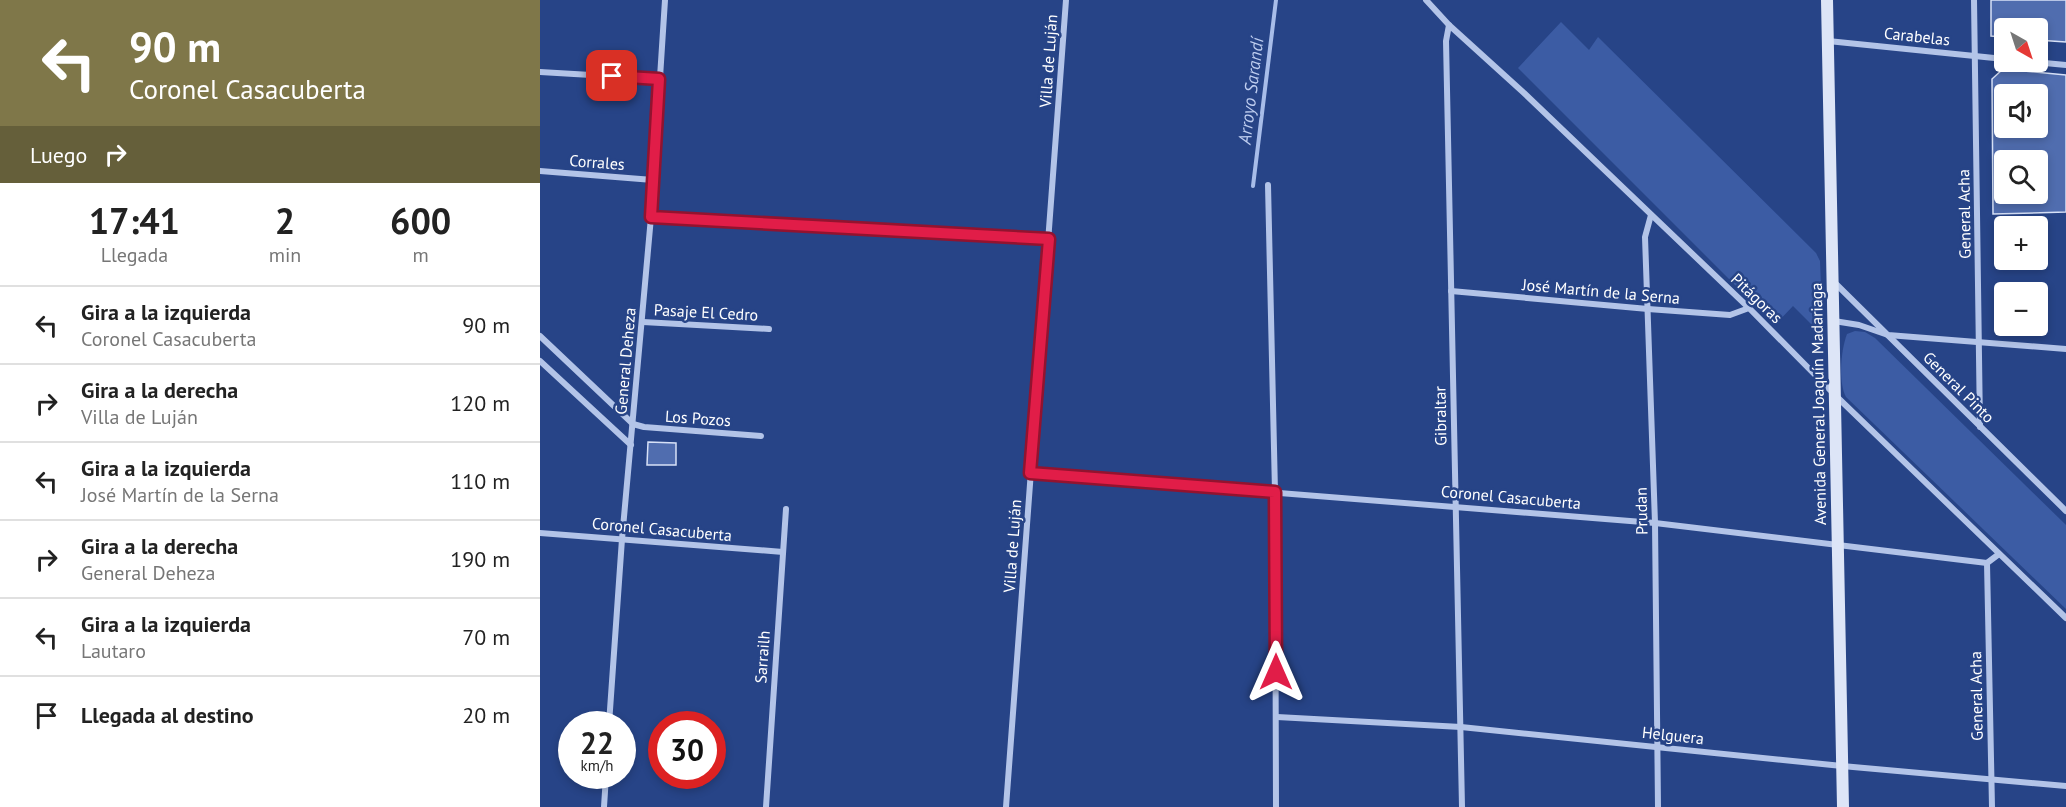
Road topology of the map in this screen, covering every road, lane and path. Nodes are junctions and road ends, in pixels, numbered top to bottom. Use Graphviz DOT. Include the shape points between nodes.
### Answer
graph roads {
  1 [pos="665,0"];
  2 [pos="1066,0"];
  3 [pos="1426,0"];
  4 [pos="1827,0"];
  5 [pos="1974,0"];
  6 [pos="1449,25"];
  7 [pos="1828,41"];
  8 [pos="1975,56"];
  9 [pos="1994,57"];
  10 [pos="2048,63"];
  11 [pos="2066,65"];
  12 [pos="540,72"];
  13 [pos="659,79"];
  14 [pos="540,171"];
  15 [pos="653,180"];
  16 [pos="1268,185"];
  17 [pos="1651,215"];
  18 [pos="651,217"];
  19 [pos="1049,239"];
  20 [pos="1833,281"];
  21 [pos="1451,291"];
  22 [pos="1749,308"];
  23 [pos="1648,309"];
  24 [pos="1834,321"];
  25 [pos="643,322"];
  26 [pos="769,329"];
  27 [pos="1888,335"];
  28 [pos="540,336"];
  29 [pos="1980,342"];
  30 [pos="2066,349"];
  31 [pos="540,361"];
  32 [pos="1835,395"];
  33 [pos="633,424"];
  34 [pos="1980,427"];
  35 [pos="761,436"];
  36 [pos="631,445"];
  37 [pos="1030,473"];
  38 [pos="1275,492"];
  39 [pos="1456,506"];
  40 [pos="786,509"];
  41 [pos="2066,511"];
  42 [pos="1655,523"];
  43 [pos="540,533"];
  44 [pos="622,539"];
  45 [pos="1837,546"];
  46 [pos="783,552"];
  47 [pos="1999,554"];
  48 [pos="1987,563"];
  49 [pos="2066,618"];
  50 [pos="610,711"];
  51 [pos="1277,717"];
  52 [pos="1461,727"];
  53 [pos="1657,747"];
  54 [pos="1842,766"];
  55 [pos="1992,779"];
  56 [pos="2066,786"];
  57 [pos="605,789"];
  58 [pos="604,807"];
  59 [pos="766,807"];
  60 [pos="1006,807"];
  61 [pos="1276,807"];
  62 [pos="1462,807"];
  63 [pos="1658,807"];
  64 [pos="1843,807"];
  65 [pos="1992,807"];
  1 -- 13 [label="street, General Deheza"];
  2 -- 19 [label="street, Villa de Luján"];
  3 -- 6 [label="street, Pitágoras"];
  4 -- 7 [label="main road, Avenida General Joaquín Madariaga"];
  5 -- 8 [label="street, General Acha"];
  6 -- 17 [label="street, Pitágoras"];
  6 -- 21 [label="street, Gibraltar" via="1446,41"];
  7 -- 8 [label="street, Carabelas"];
  7 -- 20 [label="main road, Avenida General Joaquín Madariaga"];
  8 -- 9 [label="street, Carabelas"];
  8 -- 29 [label="street, General Acha"];
  10 -- 11 [label="street"];
  12 -- 13 [label="street"];
  13 -- 15 [label="street, General Deheza"];
  14 -- 15 [label="street, Corrales"];
  15 -- 18 [label="street, General Deheza"];
  16 -- 38 [label="street"];
  17 -- 22 [label="street, Pitágoras"];
  17 -- 23 [label="street, Prudan" via="1645,237"];
  18 -- 19 [label="street"];
  18 -- 25 [label="street, General Deheza"];
  19 -- 37 [label="street, Villa de Luján"];
  20 -- 24 [label="main road, Avenida General Joaquín Madariaga"];
  20 -- 27 [label="street, General Pinto"];
  21 -- 23 [label="street, José Martín de la Serna"];
  21 -- 39 [label="street, Gibraltar"];
  22 -- 23 [label="street, José Martín de la Serna" via="1730,315"];
  22 -- 32 [label="street, Pitágoras"];
  23 -- 42 [label="street, Prudan"];
  24 -- 27 [label="street"];
  24 -- 32 [label="main road, Avenida General Joaquín Madariaga"];
  25 -- 26 [label="street, Pasaje El Cedro"];
  25 -- 33 [label="street, General Deheza"];
  27 -- 29 [label="street"];
  27 -- 34 [label="street, General Pinto"];
  28 -- 33 [label="street"];
  29 -- 30 [label="street"];
  29 -- 34 [label="street, General Acha"];
  31 -- 36 [label="street"];
  32 -- 45 [label="main road, Avenida General Joaquín Madariaga"];
  32 -- 47 [label="street, Pitágoras"];
  33 -- 35 [label="street, Los Pozos"];
  33 -- 36 [label="street, General Deheza"];
  34 -- 41 [label="street, General Pinto"];
  36 -- 44 [label="street, General Deheza"];
  37 -- 38 [label="street, Coronel Casacuberta"];
  37 -- 60 [label="street, Villa de Luján"];
  38 -- 39 [label="street, Coronel Casacuberta"];
  38 -- 51 [label="street"];
  39 -- 42 [label="street, Coronel Casacuberta"];
  39 -- 52 [label="street, Gibraltar"];
  40 -- 46 [label="street, Sarrailh"];
  42 -- 45 [label="street, Coronel Casacuberta"];
  42 -- 53 [label="street, Prudan"];
  43 -- 44 [label="street, Coronel Casacuberta"];
  44 -- 46 [label="street, Coronel Casacuberta"];
  44 -- 50 [label="street, General Deheza"];
  45 -- 48 [label="street, Coronel Casacuberta"];
  45 -- 54 [label="main road, Avenida General Joaquín Madariaga"];
  46 -- 59 [label="street, Sarrailh"];
  47 -- 48 [label="street"];
  47 -- 49 [label="street, Pitágoras"];
  48 -- 55 [label="street, General Acha"];
  51 -- 52 [label="street, Helguera"];
  51 -- 61 [label="street"];
  52 -- 53 [label="street, Helguera"];
  52 -- 62 [label="street, Gibraltar"];
  53 -- 54 [label="street, Helguera"];
  53 -- 63 [label="street, Prudan"];
  54 -- 55 [label="street, Helguera"];
  54 -- 64 [label="main road, Avenida General Joaquín Madariaga"];
  55 -- 56 [label="street, Helguera"];
  55 -- 65 [label="street, General Acha"];
  57 -- 58 [label="street"];
}
